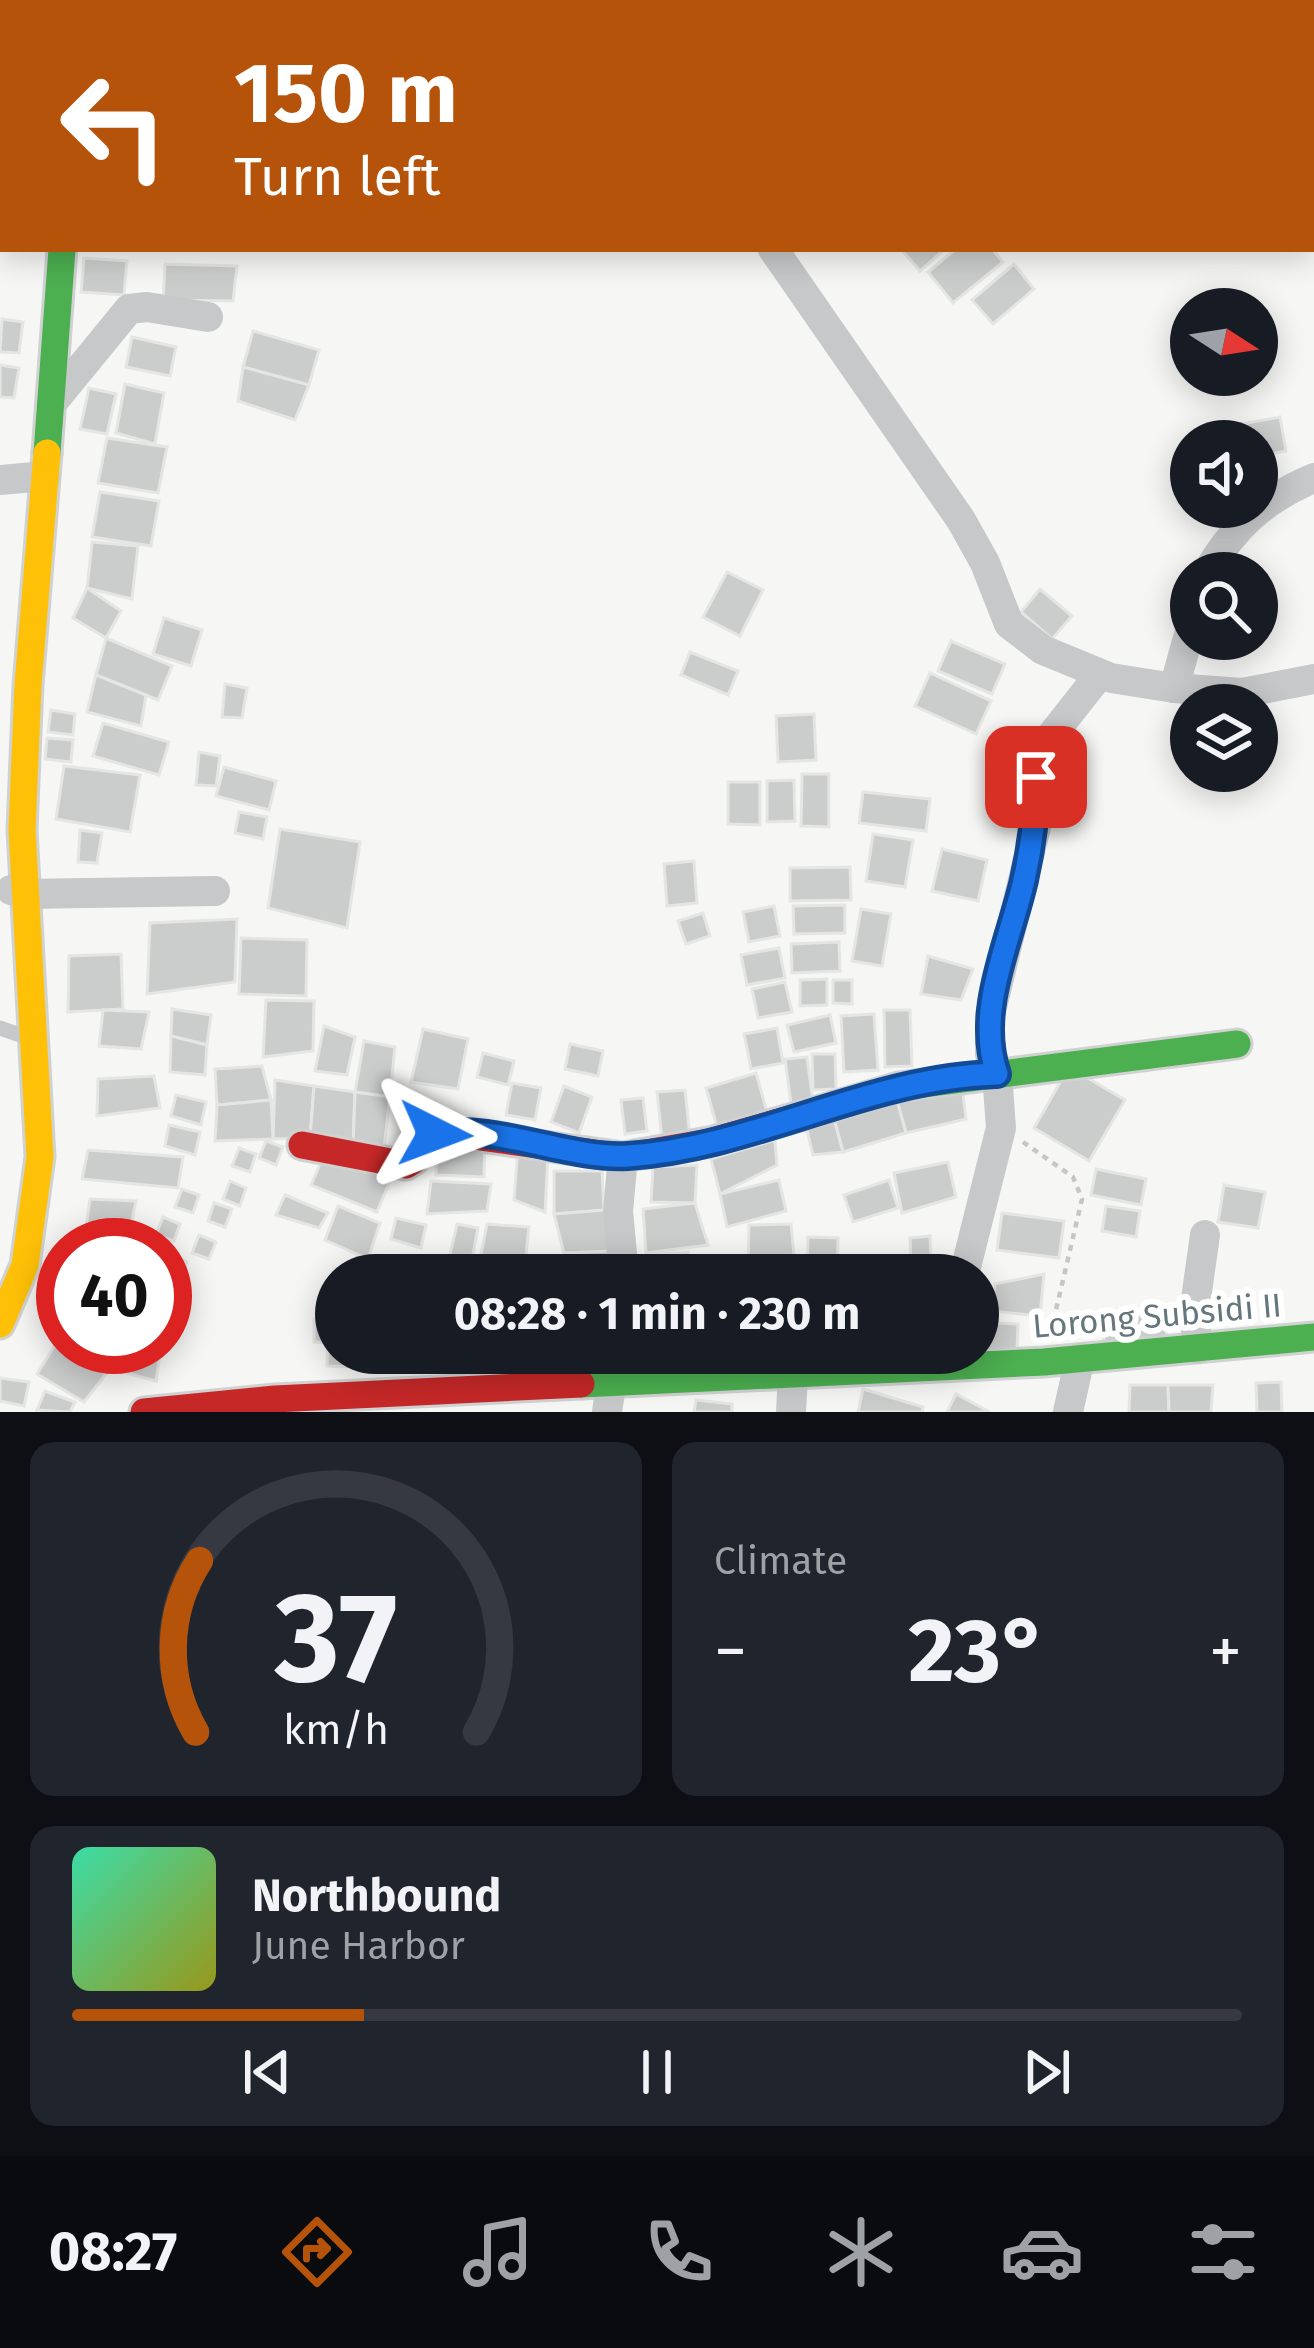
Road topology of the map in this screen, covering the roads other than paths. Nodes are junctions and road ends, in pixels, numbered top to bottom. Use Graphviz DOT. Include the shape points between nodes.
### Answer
graph roads {
  1 [pos="62,252"];
  2 [pos="775,252"];
  3 [pos="208,317"];
  4 [pos="52,402"];
  5 [pos="45,476"];
  6 [pos="1314,478"];
  7 [pos="0,480"];
  8 [pos="1220,552"];
  9 [pos="1100,674"];
  10 [pos="1314,679"];
  11 [pos="1278,686"];
  12 [pos="1170,688"];
  13 [pos="215,891"];
  14 [pos="16,906"];
  15 [pos="0,1028"];
  16 [pos="35,1040"];
  17 [pos="1237,1044"];
  18 [pos="997,1074"];
  19 [pos="302,1144"];
  20 [pos="623,1157"];
  21 [pos="1205,1234"];
  22 [pos="622,1254"];
  23 [pos="969,1254"];
  24 [pos="0,1324"];
  25 [pos="1314,1337"];
  26 [pos="1197,1349"];
  27 [pos="1080,1358"];
  28 [pos="999,1361"];
  29 [pos="803,1374"];
  30 [pos="793,1375"];
  31 [pos="608,1398"];
  32 [pos="144,1412"];
  33 [pos="791,1412"];
  34 [pos="1068,1412"];
  1 -- 4 [label="main road"];
  2 -- 9 [label="street" via="961,520 1009,625"];
  3 -- 4 [label="street" via="129,310"];
  4 -- 5 [label="main road"];
  5 -- 7 [label="street"];
  5 -- 14 [label="main road"];
  6 -- 8 [label="street" via="1259,509"];
  9 -- 12 [label="street"];
  9 -- 18 [label="street" via="1044,745 1036,827 990,1016"];
  10 -- 11 [label="street"];
  13 -- 14 [label="street"];
  14 -- 16 [label="main road"];
  15 -- 16 [label="lane"];
  16 -- 24 [label="main road" via="39,1194 24,1270"];
  17 -- 18 [label="main road"];
  18 -- 20 [label="main road" via="899,1087 709,1142"];
  18 -- 23 [label="street" via="1001,1128"];
  19 -- 20 [label="main road" via="406,1165 427,1138 445,1132"];
  20 -- 22 [label="street"];
  21 -- 26 [label="street"];
  25 -- 26 [label="main road, Lorong Subsidi II"];
  26 -- 27 [label="main road, Lorong Subsidi II"];
  27 -- 28 [label="main road, Lorong Subsidi II"];
  27 -- 34 [label="street"];
  29 -- 30 [label="main road, Lorong Subsidi II"];
  30 -- 31 [label="main road, Lorong Subsidi II"];
  30 -- 33 [label="street"];
  31 -- 32 [label="main road, Lorong Subsidi II" via="275,1399"];
}
